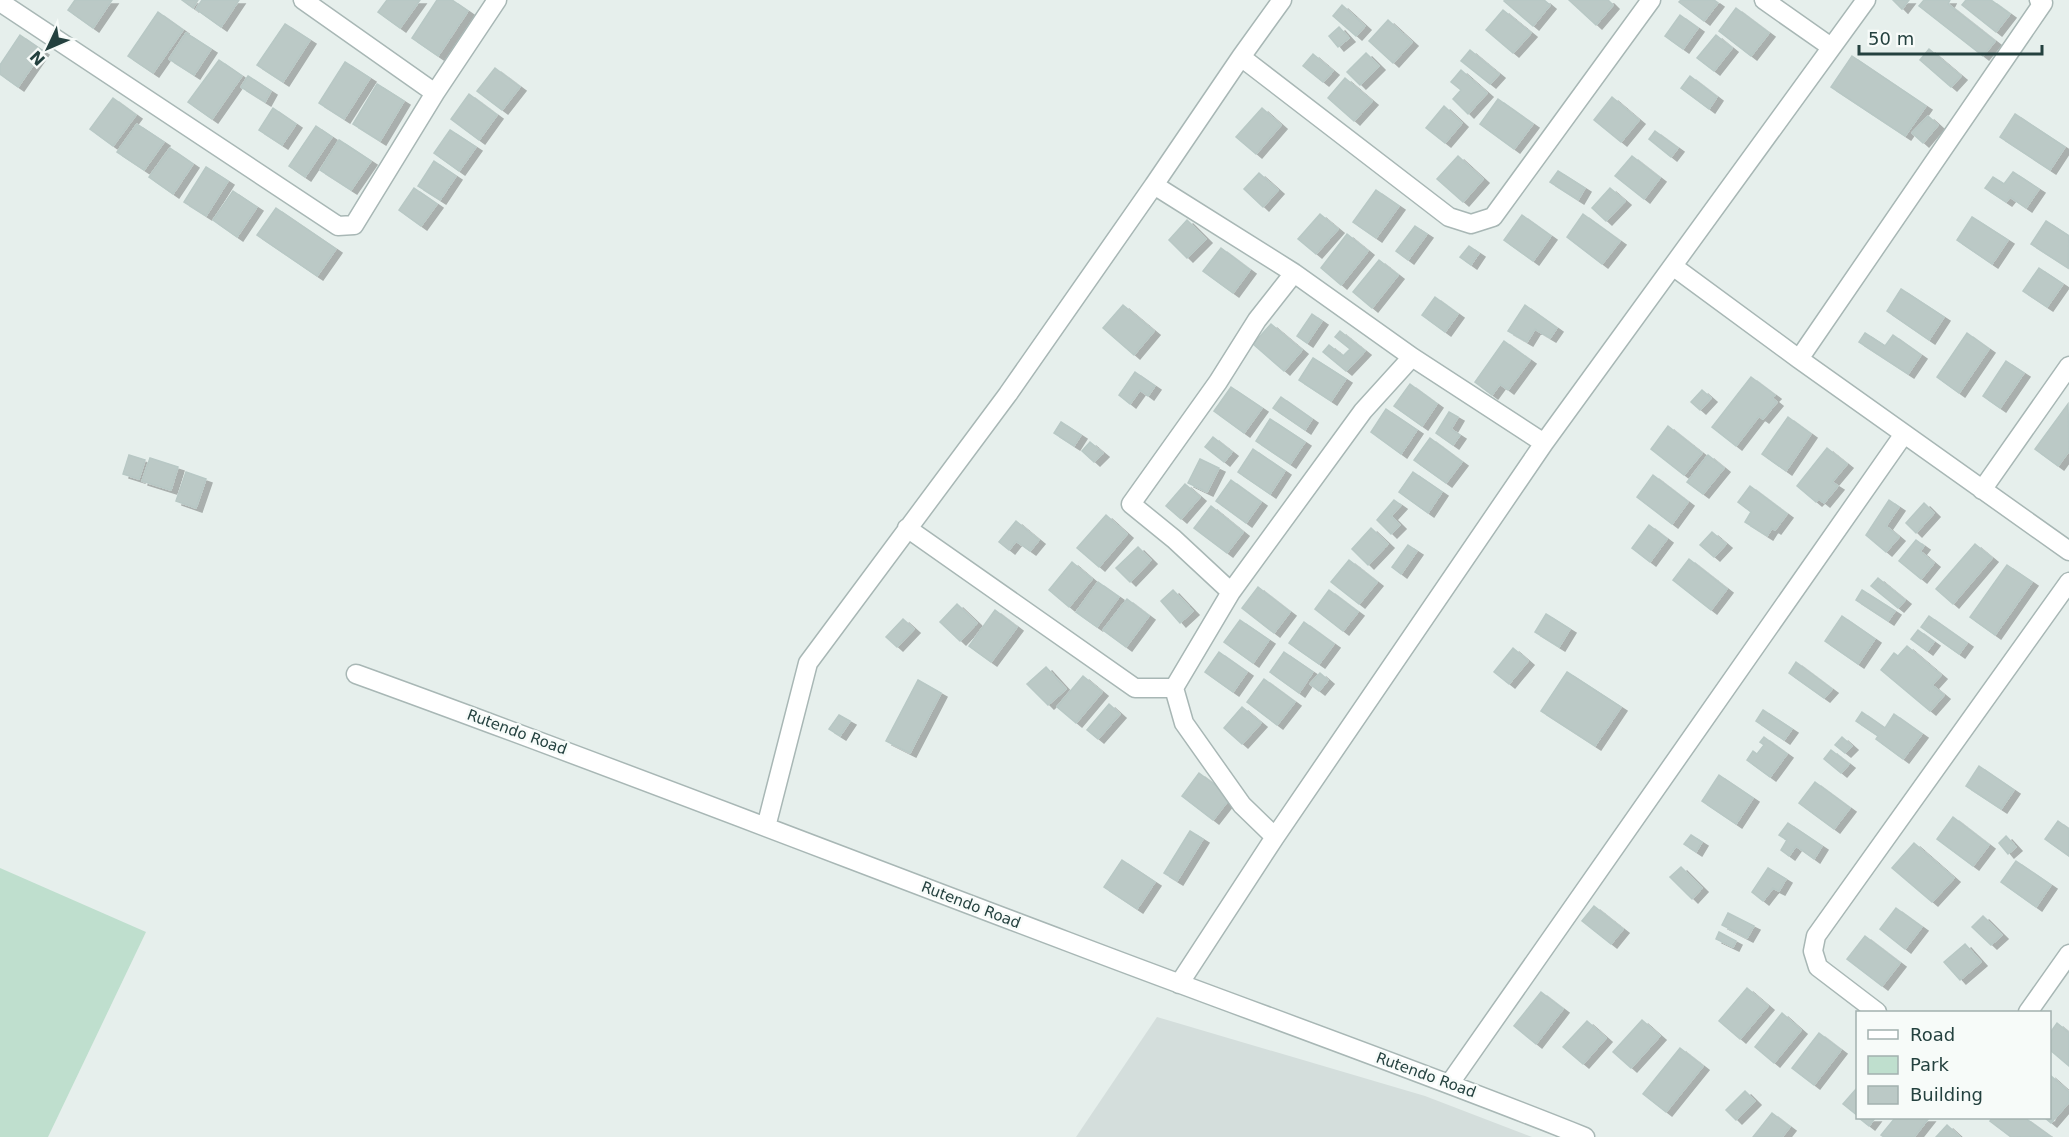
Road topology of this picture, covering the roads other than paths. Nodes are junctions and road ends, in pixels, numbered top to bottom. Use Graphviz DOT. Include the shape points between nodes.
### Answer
graph roads {
  1 [pos="303,0"];
  2 [pos="496,0"];
  3 [pos="1282,0"];
  4 [pos="1651,0"];
  5 [pos="1764,0"];
  6 [pos="1866,0"];
  7 [pos="2039,0"];
  8 [pos="0,2"];
  9 [pos="1831,47"];
  10 [pos="1241,57"];
  11 [pos="435,93"];
  12 [pos="1154,185"];
  13 [pos="1674,267"];
  14 [pos="1294,273"];
  15 [pos="1412,357"];
  16 [pos="1799,359"];
  17 [pos="2069,366"];
  18 [pos="1904,434"];
  19 [pos="1544,443"];
  20 [pos="1983,490"];
  21 [pos="907,528"];
  22 [pos="2069,551"];
  23 [pos="2069,582"];
  24 [pos="1231,592"];
  25 [pos="356,674"];
  26 [pos="1174,688"];
  27 [pos="766,828"];
  28 [pos="1275,837"];
  29 [pos="2069,954"];
  30 [pos="1179,984"];
  31 [pos="1875,1011"];
  32 [pos="2029,1011"];
  33 [pos="1450,1083"];
  34 [pos="1585,1137"];
  1 -- 11 [label="street"];
  2 -- 11 [label="street"];
  3 -- 10 [label="street"];
  4 -- 10 [label="street" via="1493,217 1471,224 1449,217"];
  5 -- 9 [label="street"];
  6 -- 9 [label="street"];
  7 -- 16 [label="street" via="2043,3"];
  8 -- 11 [label="street" via="338,226 354,225"];
  9 -- 13 [label="street"];
  10 -- 12 [label="street"];
  12 -- 14 [label="street"];
  12 -- 21 [label="street" via="1008,394"];
  13 -- 16 [label="street"];
  13 -- 19 [label="street"];
  14 -- 15 [label="street"];
  14 -- 24 [label="street" via="1257,320 1131,504"];
  15 -- 19 [label="street"];
  15 -- 24 [label="street" via="1363,411"];
  16 -- 18 [label="street"];
  17 -- 20 [label="street"];
  18 -- 20 [label="street"];
  18 -- 33 [label="street"];
  19 -- 28 [label="street"];
  20 -- 22 [label="street"];
  21 -- 26 [label="street" via="1135,688"];
  21 -- 27 [label="street" via="808,663"];
  23 -- 31 [label="street" via="1816,936 1813,951 1818,967"];
  24 -- 26 [label="street"];
  25 -- 27 [label="street, Rutendo Road"];
  26 -- 28 [label="street" via="1184,723 1242,805"];
  27 -- 30 [label="street, Rutendo Road"];
  28 -- 30 [label="street"];
  29 -- 32 [label="street"];
  30 -- 33 [label="street, Rutendo Road"];
  33 -- 34 [label="street, Rutendo Road"];
}
